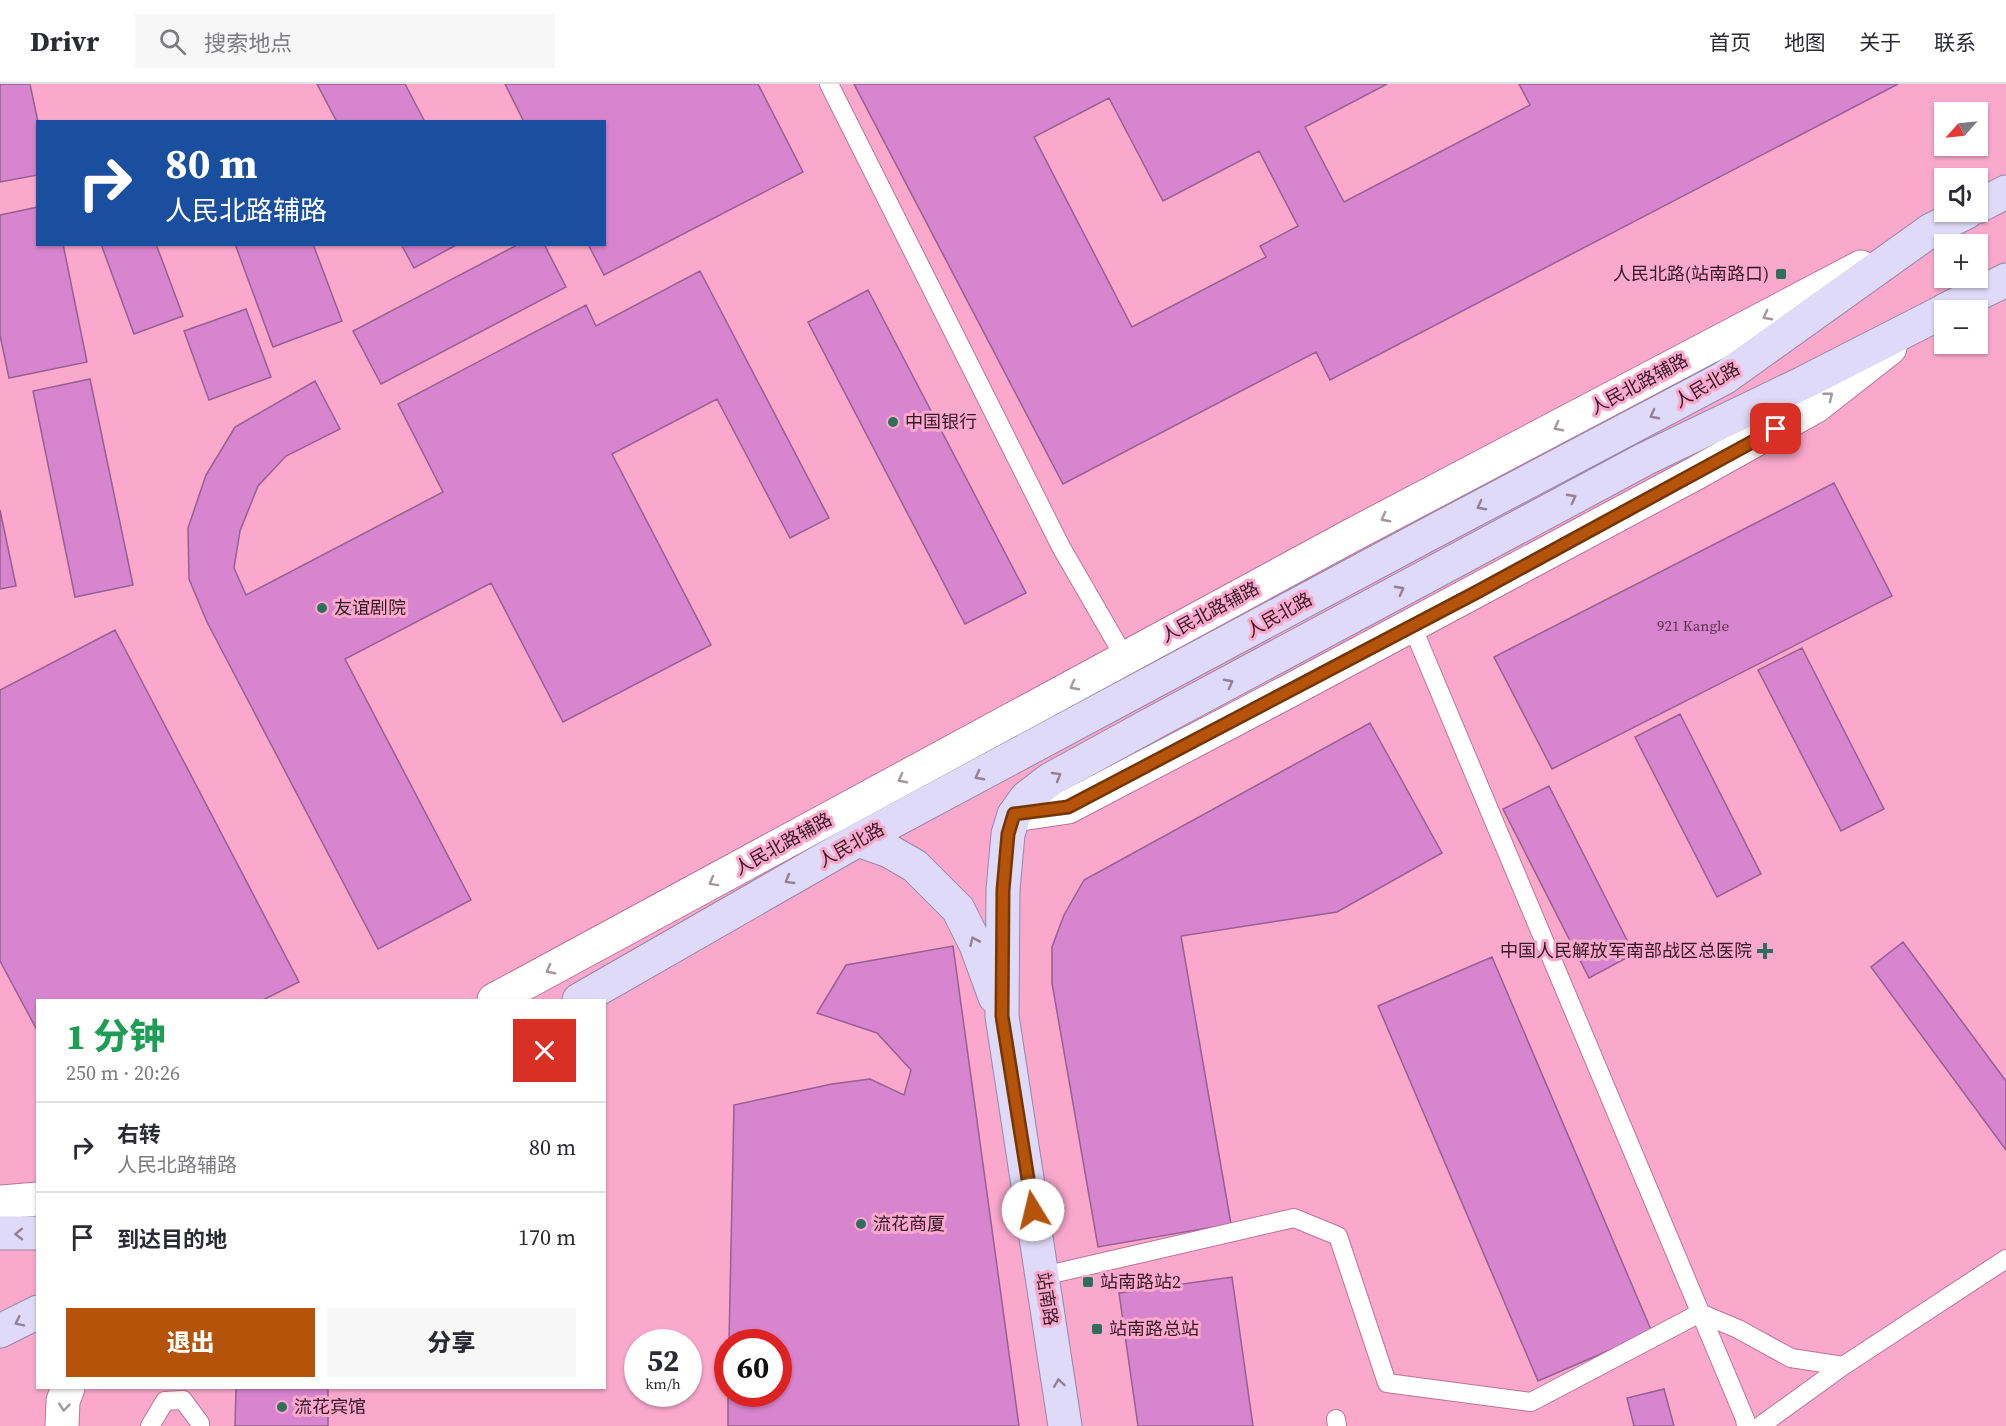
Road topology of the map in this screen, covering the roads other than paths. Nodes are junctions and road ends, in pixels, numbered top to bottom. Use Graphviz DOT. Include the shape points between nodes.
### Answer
graph roads {
  1 [pos="829,84"];
  2 [pos="2006,192"];
  3 [pos="1988,201"];
  4 [pos="1947,222"];
  5 [pos="1931,230"];
  6 [pos="2006,280"];
  7 [pos="1967,300"];
  8 [pos="1934,316"];
  9 [pos="1934,317"];
  10 [pos="1349,618"];
  11 [pos="1412,626"];
  12 [pos="1365,651"];
  13 [pos="1125,658"];
  14 [pos="1142,690"];
  15 [pos="1014,814"];
  16 [pos="858,840"];
  17 [pos="602,942"];
  18 [pos="620,977"];
  19 [pos="496,999"];
  20 [pos="581,999"];
  21 [pos="1002,1016"];
  22 [pos="36,1200"];
  23 [pos="0,1202"];
  24 [pos="0,1233"];
  25 [pos="36,1233"];
  26 [pos="2006,1259"];
  27 [pos="1043,1276"];
  28 [pos="1700,1312"];
  29 [pos="36,1313"];
  30 [pos="0,1331"];
  31 [pos="1843,1366"];
  32 [pos="68,1389"];
  33 [pos="62,1426"];
  34 [pos="150,1426"];
  35 [pos="200,1426"];
  36 [pos="1065,1426"];
  37 [pos="1746,1426"];
  38 [pos="1760,1426"];
  1 -- 13 [label="lane" via="1060,547"];
  2 -- 3 [label="main road"];
  4 -- 5 [label="main road, 人民北路"];
  5 -- 13 [label="street, 人民北路辅路, one-way"];
  5 -- 14 [label="main road, 人民北路, one-way" via="1724,378"];
  6 -- 7 [label="main road, 人民北路"];
  10 -- 8 [label="main road, 人民北路, one-way" via="1645,459"];
  11 -- 9 [label="street, one-way" via="1816,406"];
  10 -- 12 [label="street"];
  15 -- 10 [label="main road, 人民北路, one-way" via="1026,798 1052,779"];
  11 -- 12 [label="street"];
  11 -- 28 [label="lane"];
  12 -- 15 [label="street" via="1068,807"];
  13 -- 14 [label="street"];
  13 -- 17 [label="street, 人民北路辅路, one-way"];
  14 -- 16 [label="main road, 人民北路, one-way"];
  15 -- 21 [label="main road, 站南路" via="1008,834 1003,890"];
  16 -- 18 [label="main road, 人民北路, one-way"];
  21 -- 16 [label="main road, one-way" via="958,909 915,866"];
  17 -- 18 [label="street"];
  17 -- 19 [label="street, 人民北路辅路, one-way"];
  18 -- 20 [label="main road, 人民北路"];
  21 -- 27 [label="main road, 站南路"];
  22 -- 23 [label="street"];
  25 -- 24 [label="main road, one-way"];
  26 -- 31 [label="lane"];
  27 -- 28 [label="lane" via="1294,1218 1338,1236 1387,1383 1531,1402"];
  36 -- 27 [label="main road, 站南路, one-way"];
  28 -- 31 [label="lane" via="1791,1358"];
  28 -- 37 [label="lane"];
  29 -- 30 [label="main road, one-way"];
  31 -- 38 [label="lane"];
  32 -- 33 [label="street, one-way"];
  34 -- 35 [label="lane" via="165,1401 183,1400"];
}
